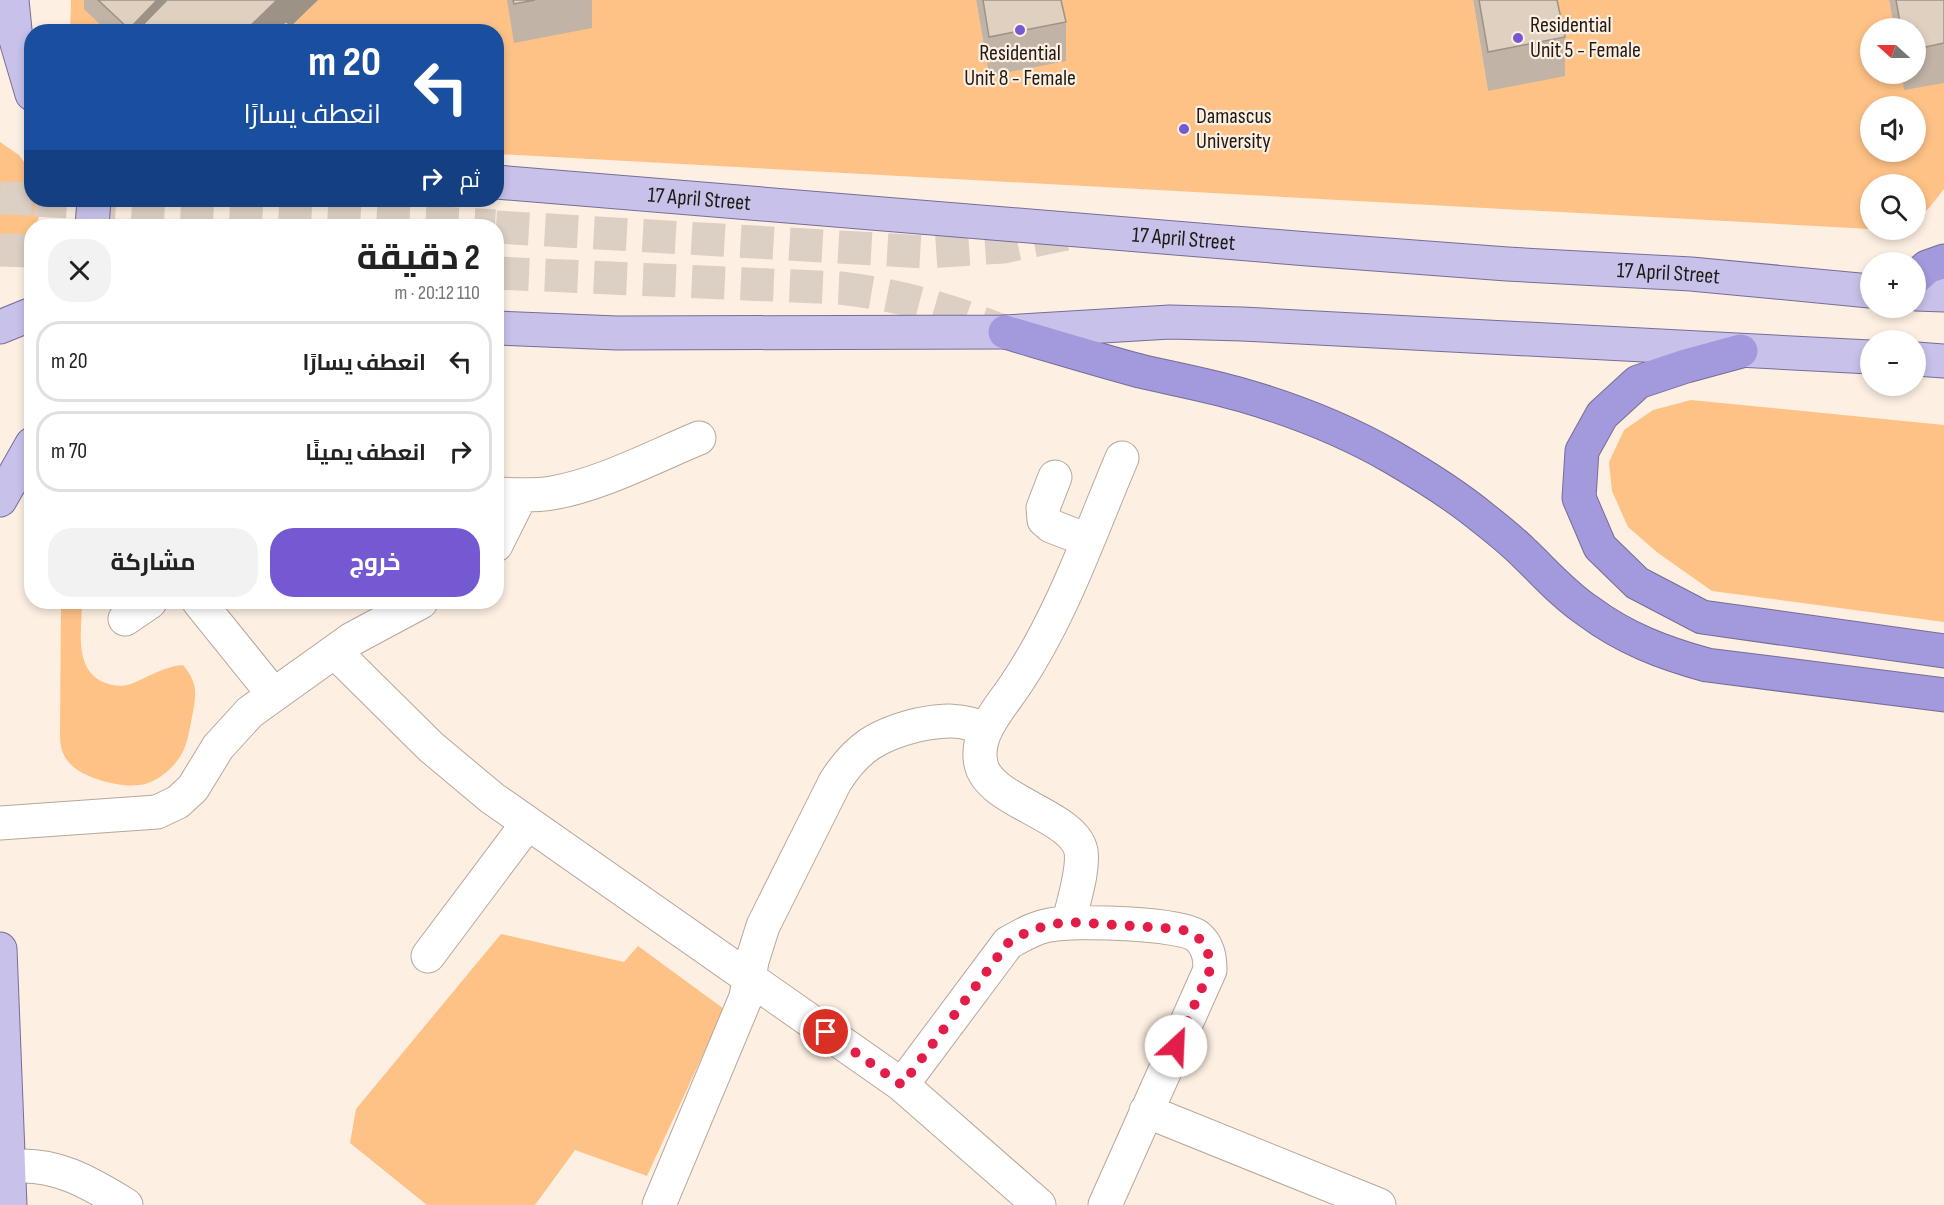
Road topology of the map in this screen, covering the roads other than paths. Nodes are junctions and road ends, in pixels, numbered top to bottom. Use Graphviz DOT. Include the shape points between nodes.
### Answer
graph roads {
  1 [pos="12,0"];
  2 [pos="24,67"];
  3 [pos="0,82"];
  4 [pos="24,91"];
  5 [pos="504,183"];
  6 [pos="1944,261"];
  7 [pos="1926,268"];
  8 [pos="1860,290"];
  9 [pos="1926,294"];
  10 [pos="1944,295"];
  11 [pos="24,317"];
  12 [pos="0,327"];
  13 [pos="504,328"];
  14 [pos="1005,332"];
  15 [pos="1741,351"];
  16 [pos="1860,357"];
  17 [pos="1926,360"];
  18 [pos="1944,361"];
  19 [pos="699,438"];
  20 [pos="24,458"];
  21 [pos="1122,458"];
  22 [pos="1055,477"];
  23 [pos="508,495"];
  24 [pos="0,500"];
  25 [pos="504,512"];
  26 [pos="1087,540"];
  27 [pos="205,609"];
  28 [pos="407,609"];
  29 [pos="1944,651"];
  30 [pos="335,652"];
  31 [pos="274,695"];
  32 [pos="1944,695"];
  33 [pos="986,730"];
  34 [pos="0,823"];
  35 [pos="527,824"];
  36 [pos="1069,922"];
  37 [pos="0,949"];
  38 [pos="428,956"];
  39 [pos="750,979"];
  40 [pos="902,1085"];
  41 [pos="1146,1111"];
  42 [pos="8,1167"];
  43 [pos="10,1205"];
  44 [pos="126,1205"];
  45 [pos="659,1205"];
  46 [pos="1039,1205"];
  47 [pos="1105,1205"];
  48 [pos="1379,1205"];
  1 -- 2 [label="main road" via="16,40"];
  3 -- 4 [label="main road"];
  5 -- 8 [label="main road, 17 April Street" via="1285,248 1691,274"];
  6 -- 7 [label="highway"];
  9 -- 10 [label="main road"];
  11 -- 12 [label="main road"];
  13 -- 14 [label="main road" via="617,333"];
  14 -- 15 [label="main road" via="1170,322"];
  14 -- 32 [label="highway" via="1240,395 1342,432 1437,484 1506,537 1586,611 1664,652 1728,668"];
  15 -- 16 [label="main road"];
  15 -- 29 [label="highway" via="1638,382 1602,415 1582,451 1579,498 1600,547 1637,583 1702,617"];
  17 -- 18 [label="main road"];
  19 -- 23 [label="street" via="589,483 549,494"];
  20 -- 24 [label="main road"];
  21 -- 26 [label="street"];
  22 -- 26 [label="street" via="1043,507 1044,519 1051,526"];
  23 -- 25 [label="street"];
  26 -- 33 [label="street" via="1053,620"];
  27 -- 31 [label="street"];
  28 -- 30 [label="street"];
  30 -- 31 [label="street"];
  30 -- 35 [label="street" via="431,747"];
  31 -- 34 [label="street" via="233,729 193,788 178,802 157,812"];
  33 -- 36 [label="street" via="980,755 991,783 1069,832 1079,846 1082,863"];
  33 -- 39 [label="street" via="975,724 942,720 893,731 869,744 846,764 763,926"];
  35 -- 38 [label="street"];
  35 -- 39 [label="street"];
  36 -- 40 [label="street" via="1027,932 1008,943"];
  36 -- 41 [label="street" via="1179,929 1198,937 1206,946 1210,970 1206,981"];
  37 -- 42 [label="main road"];
  39 -- 40 [label="street"];
  39 -- 45 [label="street" via="740,1013"];
  40 -- 46 [label="street"];
  41 -- 47 [label="street"];
  41 -- 48 [label="street"];
  42 -- 43 [label="main road"];
  42 -- 44 [label="street" via="42,1166 60,1171"];
}
